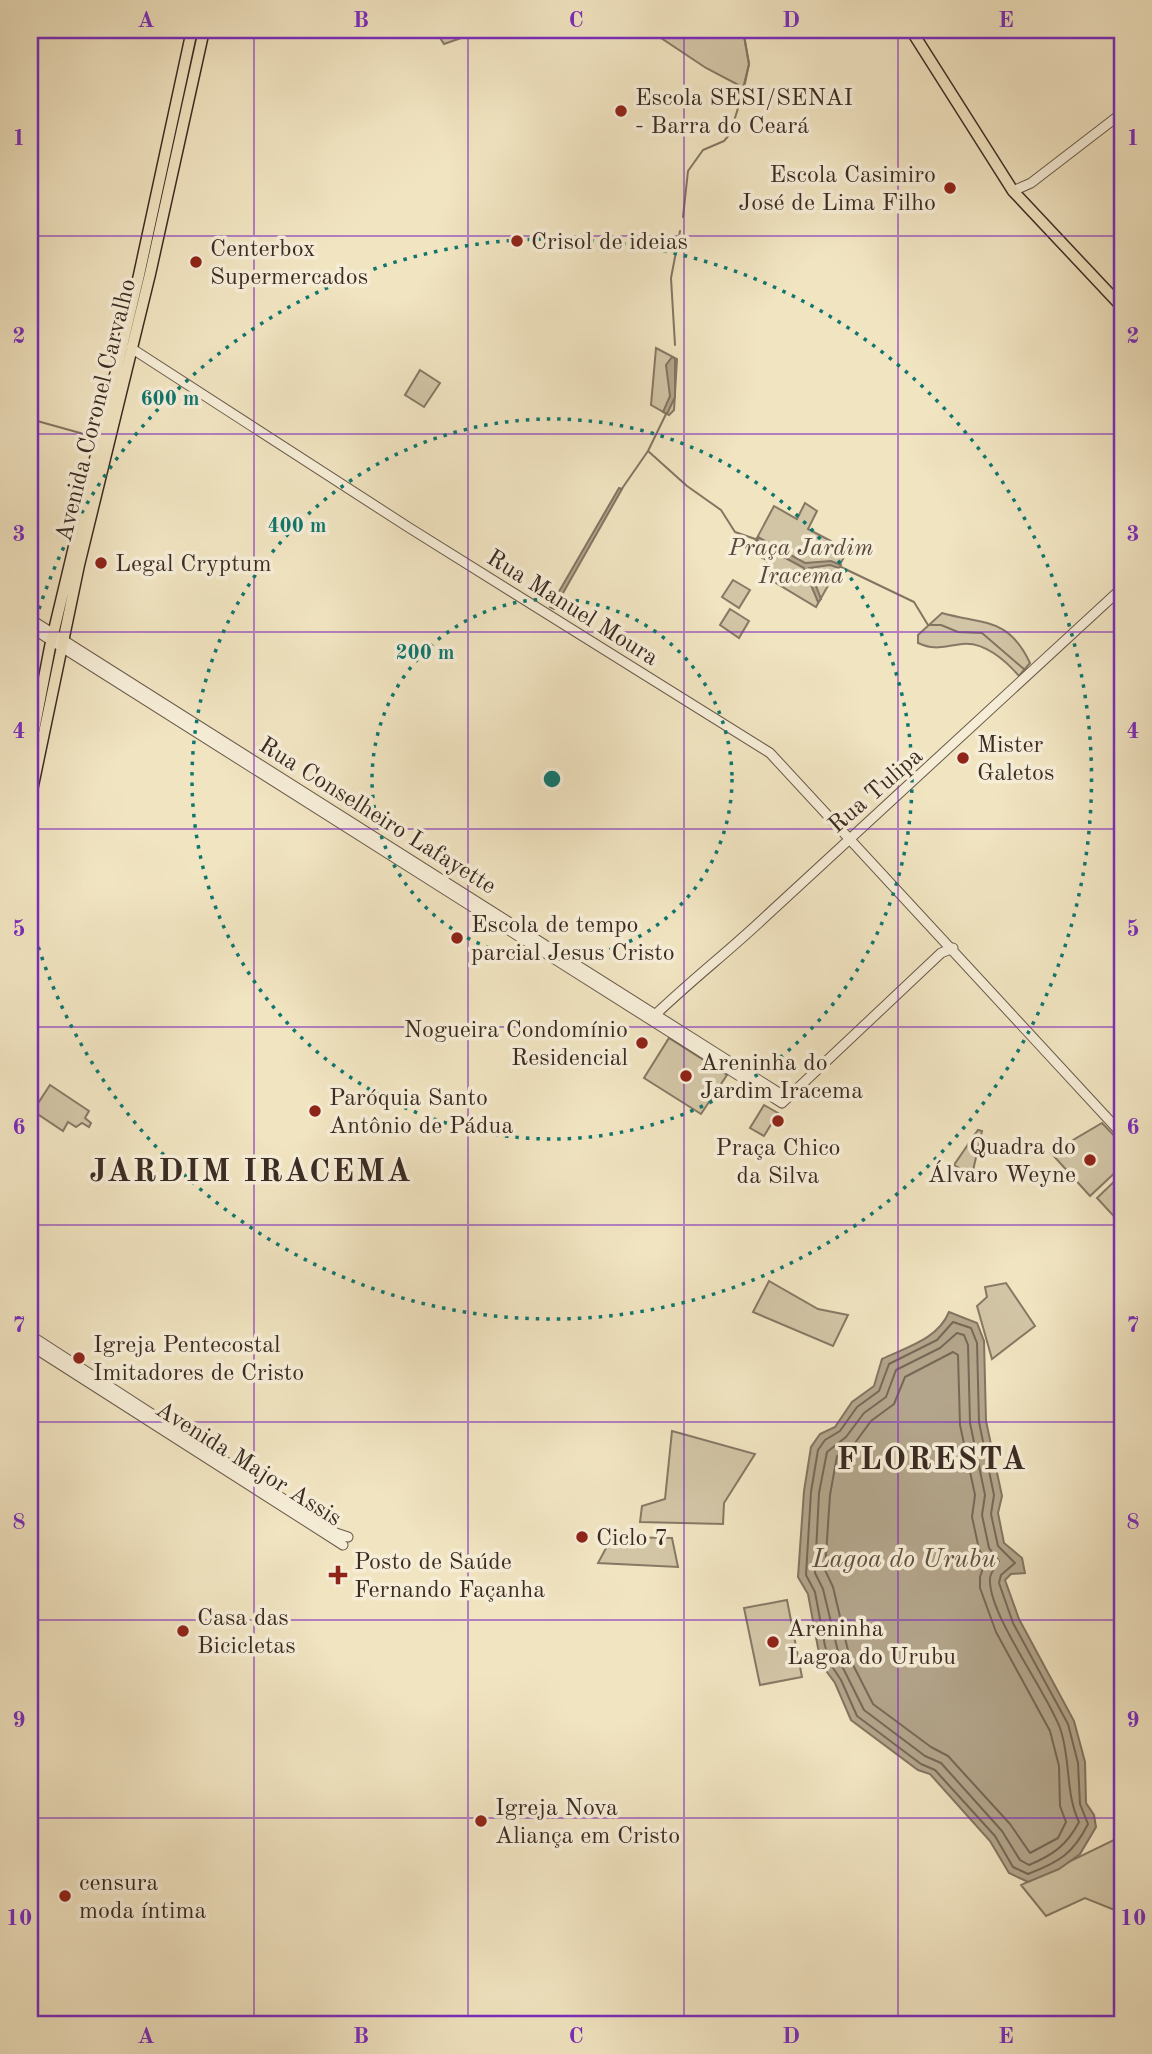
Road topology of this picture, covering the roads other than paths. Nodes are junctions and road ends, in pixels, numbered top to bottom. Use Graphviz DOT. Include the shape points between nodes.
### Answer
graph roads {
  1 [pos="192,30"];
  2 [pos="204,30"];
  3 [pos="911,30"];
  4 [pos="1122,113"];
  5 [pos="1013,191"];
  6 [pos="1122,307"];
  7 [pos="131,348"];
  8 [pos="109,420"];
  9 [pos="1122,588"];
  10 [pos="30,619"];
  11 [pos="30,627"];
  12 [pos="58,640"];
  13 [pos="30,751"];
  14 [pos="30,800"];
  15 [pos="850,837"];
  16 [pos="953,948"];
  17 [pos="653,1017"];
  18 [pos="1122,1134"];
  19 [pos="30,1335"];
  20 [pos="30,1345"];
  1 -- 8 [label="main road, Avenida Coronel Carvalho"];
  2 -- 7 [label="main road, Avenida Coronel Carvalho"];
  3 -- 5 [label="main road"];
  4 -- 5 [label="street" via="1031,183"];
  5 -- 6 [label="main road"];
  7 -- 8 [label="main road, Avenida Coronel Carvalho"];
  7 -- 15 [label="street, Rua Manuel Moura" via="770,753"];
  8 -- 12 [label="main road, Avenida Coronel Carvalho"];
  9 -- 15 [label="street, Rua Tulipa"];
  10 -- 12 [label="street"];
  11 -- 12 [label="street"];
  12 -- 13 [label="main road, Avenida Coronel Carvalho"];
  12 -- 14 [label="main road, Avenida Coronel Carvalho"];
  12 -- 17 [label="street, Rua Conselheiro Lafayette" via="251,769"];
  15 -- 16 [label="street, Rua Manuel Moura"];
  15 -- 17 [label="street, Rua Tulipa"];
  16 -- 17 [label="street, Rua Conselheiro Lafayette" via="942,953 784,1100"];
  16 -- 18 [label="street, Rua Manuel Moura"];
  19 -- 20 [label="street, Avenida Major Assis" via="346,1541"];
}
